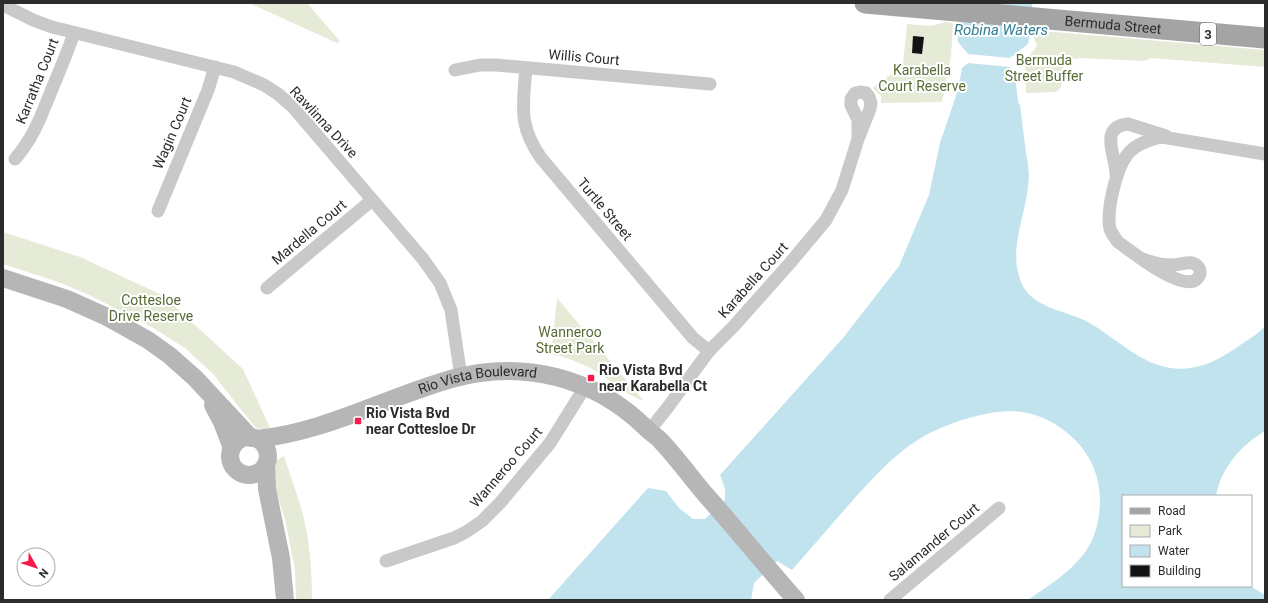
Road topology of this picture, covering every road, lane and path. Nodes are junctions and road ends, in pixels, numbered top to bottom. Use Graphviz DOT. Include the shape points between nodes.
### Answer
graph roads {
  1 [pos="865,3"];
  2 [pos="3,5"];
  3 [pos="74,33"];
  4 [pos="1265,38"];
  5 [pos="215,66"];
  6 [pos="526,68"];
  7 [pos="455,70"];
  8 [pos="710,84"];
  9 [pos="1111,138"];
  10 [pos="1170,138"];
  11 [pos="858,139"];
  12 [pos="1130,152"];
  13 [pos="1265,154"];
  14 [pos="15,159"];
  15 [pos="1116,178"];
  16 [pos="372,200"];
  17 [pos="158,211"];
  18 [pos="1143,259"];
  19 [pos="3,278"];
  20 [pos="267,288"];
  21 [pos="709,351"];
  22 [pos="461,377"];
  23 [pos="585,387"];
  24 [pos="205,390"];
  25 [pos="648,430"];
  26 [pos="298,432"];
  27 [pos="254,438"];
  28 [pos="232,448"];
  29 [pos="267,461"];
  30 [pos="246,474"];
  31 [pos="999,508"];
  32 [pos="274,521"];
  33 [pos="386,561"];
  34 [pos="769,572"];
  35 [pos="285,600"];
  36 [pos="789,600"];
  37 [pos="796,600"];
  38 [pos="890,600"];
  1 -- 4 [label="main road, Bermuda Street / 3"];
  2 -- 3 [label="street, Rawlinna Drive" via="33,20"];
  3 -- 5 [label="street, Rawlinna Drive"];
  3 -- 14 [label="street, Karratha Court" via="34,133"];
  5 -- 16 [label="street, Rawlinna Drive" via="249,77 293,107"];
  5 -- 17 [label="street, Wagin Court" via="208,90"];
  6 -- 7 [label="street, Willis Court" via="480,65"];
  6 -- 8 [label="street, Willis Court"];
  6 -- 21 [label="street, Turtle Street" via="524,122 532,146 693,338"];
  9 -- 10 [label="street" via="1115,128 1122,124"];
  9 -- 12 [label="street" via="1118,152"];
  9 -- 15 [label="street"];
  10 -- 12 [label="street" via="1152,139"];
  10 -- 13 [label="street"];
  11 -- 21 [label="street, Karabella Court" via="842,190 826,220"];
  12 -- 15 [label="street"];
  15 -- 18 [label="street" via="1109,221 1111,230 1118,242"];
  16 -- 20 [label="street, Mardella Court"];
  16 -- 22 [label="street, Rawlinna Drive" via="423,259 440,283 451,310"];
  19 -- 24 [label="street" via="67,300 128,328 169,355"];
  21 -- 25 [label="street, Karabella Court"];
  22 -- 23 [label="street, Rio Vista Boulevard" via="491,371 527,372 566,379"];
  22 -- 26 [label="street, Rio Vista Boulevard"];
  23 -- 25 [label="street, Rio Vista Boulevard" via="618,404"];
  23 -- 33 [label="street, Wanneroo Court" via="543,453 482,521 454,538"];
  24 -- 27 [label="street"];
  24 -- 28 [label="street"];
  25 -- 34 [label="street, Rio Vista Boulevard" via="659,439 709,503"];
  26 -- 27 [label="street, Rio Vista Boulevard"];
  26 -- 29 [label="street, Rio Vista Boulevard"];
  27 -- 28 [label="street" via="240,440"];
  27 -- 29 [label="street" via="265,447"];
  28 -- 30 [label="street" via="231,463 238,471"];
  29 -- 30 [label="street" via="263,469"];
  29 -- 32 [label="street" via="267,489"];
  30 -- 32 [label="street"];
  31 -- 38 [label="street, Salamander Court"];
  32 -- 35 [label="street"];
  34 -- 36 [label="street, Rio Vista Boulevard"];
  34 -- 37 [label="street, Rio Vista Boulevard"];
}
